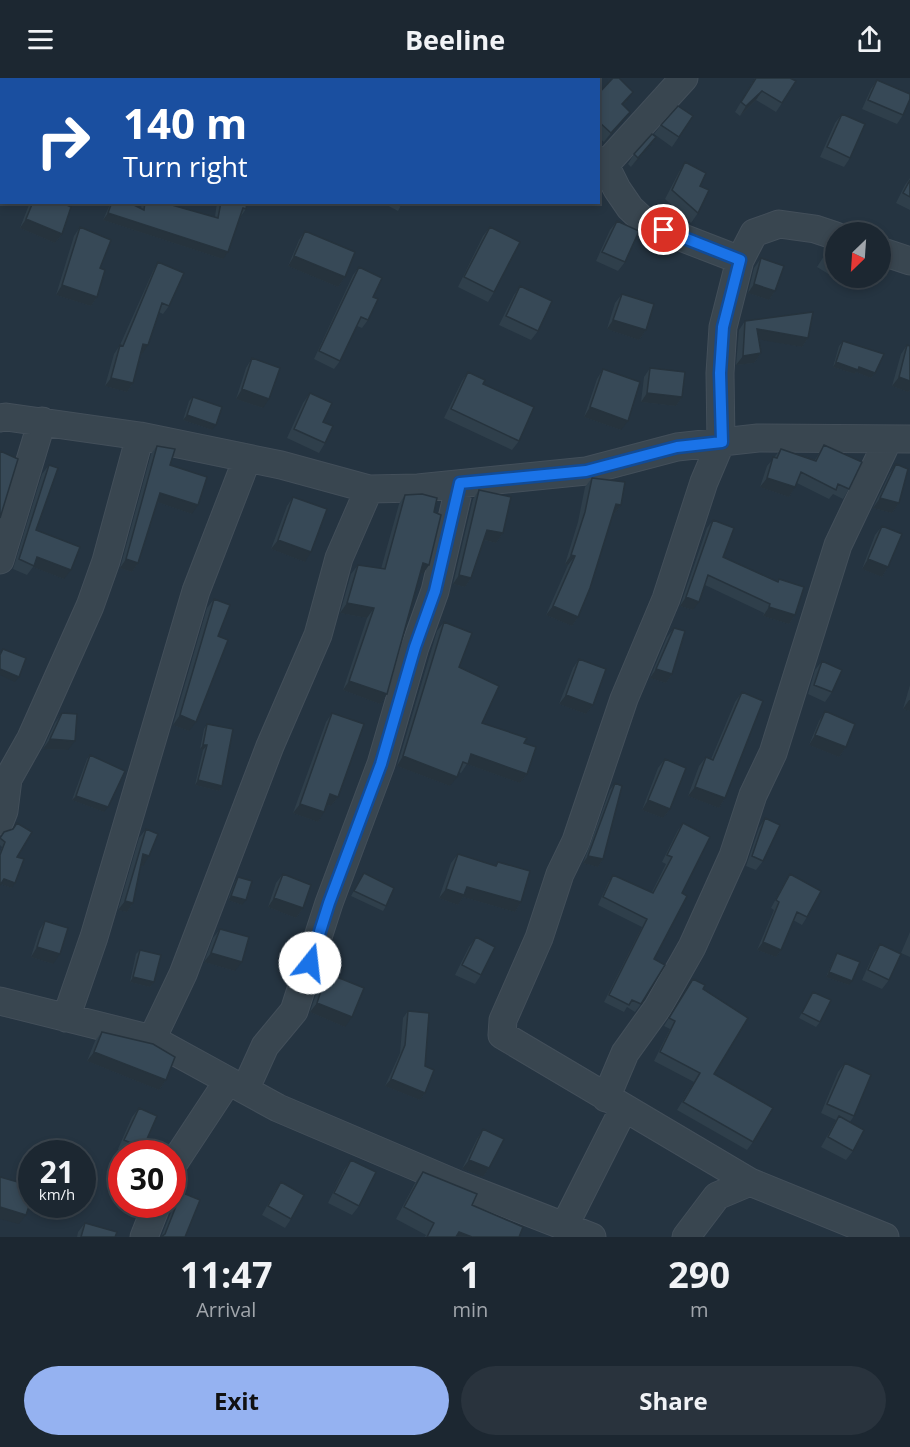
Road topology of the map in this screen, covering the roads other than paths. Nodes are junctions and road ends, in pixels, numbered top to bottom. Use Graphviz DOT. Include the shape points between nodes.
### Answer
graph roads {
  1 [pos="684,78"];
  2 [pos="602,162"];
  3 [pos="825,232"];
  4 [pos="891,255"];
  5 [pos="740,260"];
  6 [pos="910,261"];
  7 [pos="2,416"];
  8 [pos="42,421"];
  9 [pos="140,436"];
  10 [pos="899,440"];
  11 [pos="722,442"];
  12 [pos="247,459"];
  13 [pos="460,483"];
  14 [pos="369,489"];
  15 [pos="0,560"];
  16 [pos="0,821"];
  17 [pos="0,1001"];
  18 [pos="66,1018"];
  19 [pos="152,1039"];
  20 [pos="237,1085"];
  21 [pos="615,1103"];
  22 [pos="186,1149"];
  23 [pos="750,1182"];
  24 [pos="151,1218"];
  25 [pos="564,1227"];
  26 [pos="144,1237"];
  27 [pos="592,1237"];
  28 [pos="686,1237"];
  29 [pos="885,1237"];
  1 -- 2 [label="street"];
  2 -- 5 [label="street" via="624,198 647,224"];
  3 -- 5 [label="street" via="779,224 754,233"];
  4 -- 6 [label="street"];
  5 -- 11 [label="street" via="723,327"];
  7 -- 8 [label="street"];
  8 -- 9 [label="street"];
  8 -- 15 [label="street"];
  9 -- 12 [label="street"];
  9 -- 16 [label="street" via="90,606 31,738 8,779"];
  10 -- 11 [label="street" via="758,438"];
  10 -- 21 [label="street" via="838,545 772,753 733,856 692,947 658,1007 625,1053"];
  11 -- 13 [label="street" via="677,447 586,471"];
  11 -- 21 [label="street" via="704,482 666,599 624,699 576,841 501,1028 502,1035"];
  12 -- 14 [label="street"];
  12 -- 18 [label="street" via="196,591 94,937"];
  13 -- 14 [label="street"];
  13 -- 20 [label="street" via="435,591 381,764 294,1011"];
  14 -- 19 [label="street" via="339,558 318,635 270,746 183,974"];
  17 -- 18 [label="street"];
  18 -- 19 [label="street"];
  19 -- 20 [label="street"];
  20 -- 22 [label="street"];
  20 -- 25 [label="street" via="278,1108 363,1145"];
  21 -- 23 [label="street"];
  21 -- 25 [label="street"];
  23 -- 28 [label="street" via="717,1196"];
  23 -- 29 [label="street"];
  24 -- 26 [label="street"];
  25 -- 27 [label="street"];
}
